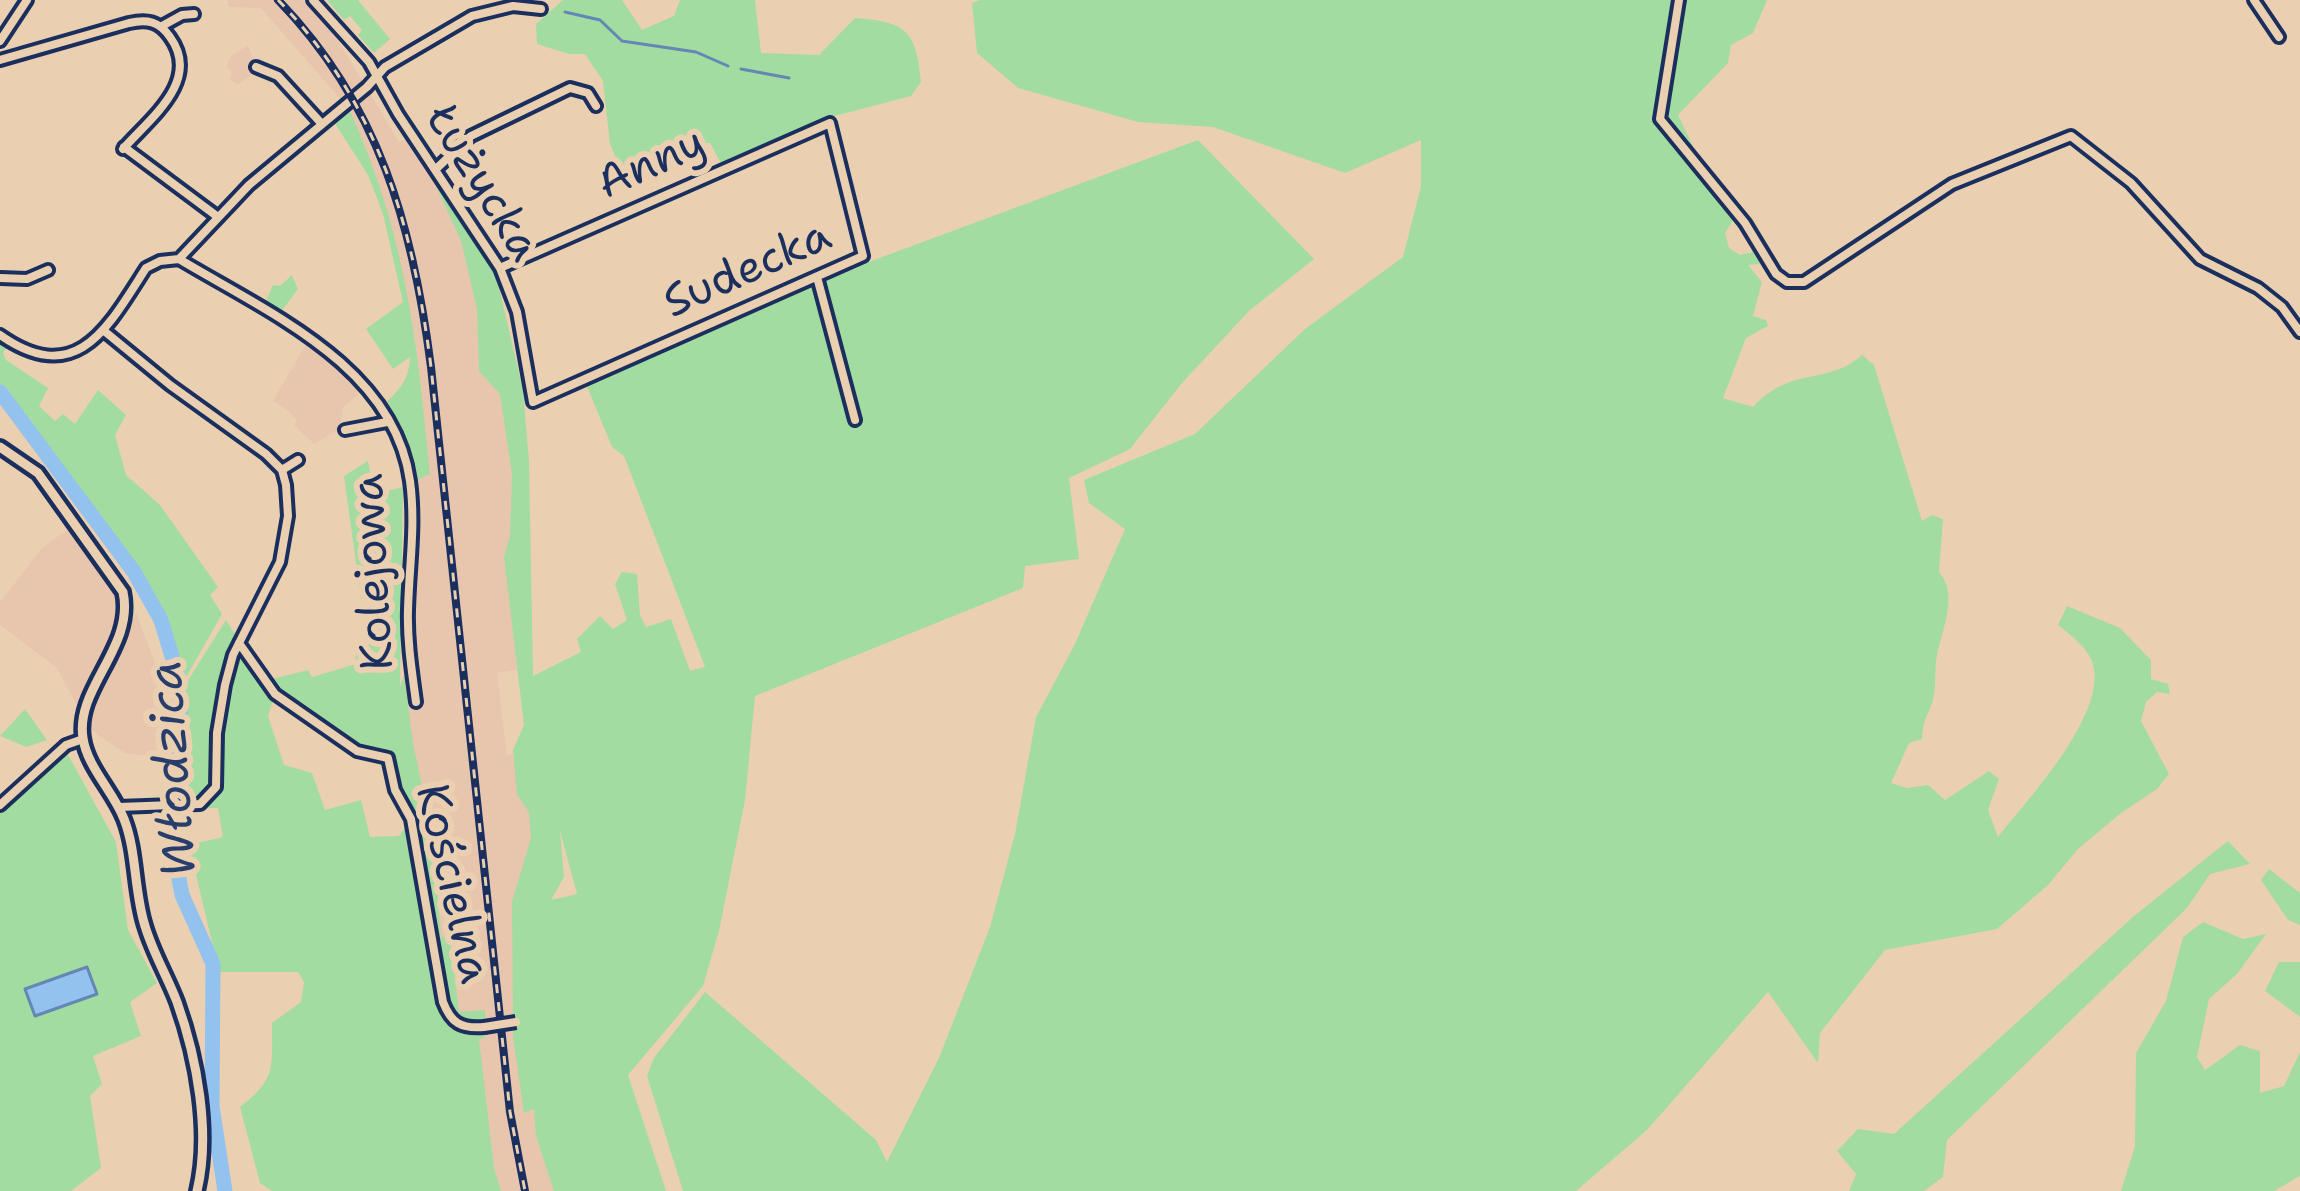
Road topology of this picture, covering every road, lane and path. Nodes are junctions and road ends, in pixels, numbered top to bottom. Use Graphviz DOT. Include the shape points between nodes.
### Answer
graph roads {
  1 [pos="27,0"];
  2 [pos="313,0"];
  3 [pos="1679,0"];
  4 [pos="2254,0"];
  5 [pos="541,8"];
  6 [pos="194,14"];
  7 [pos="162,26"];
  8 [pos="2279,37"];
  9 [pos="0,41"];
  10 [pos="0,60"];
  11 [pos="256,68"];
  12 [pos="376,76"];
  13 [pos="596,106"];
  14 [pos="321,123"];
  15 [pos="830,123"];
  16 [pos="437,168"];
  17 [pos="218,217"];
  18 [pos="179,259"];
  19 [pos="500,268"];
  20 [pos="48,270"];
  21 [pos="817,277"];
  22 [pos="0,278"];
  23 [pos="103,329"];
  24 [pos="2300,332"];
  25 [pos="0,335"];
  26 [pos="533,402"];
  27 [pos="855,420"];
  28 [pos="387,422"];
  29 [pos="346,430"];
  30 [pos="0,447"];
  31 [pos="298,460"];
  32 [pos="282,470"];
  33 [pos="239,644"];
  34 [pos="416,702"];
  35 [pos="83,739"];
  36 [pos="0,805"];
  37 [pos="119,807"];
  38 [pos="516,1022"];
  39 [pos="200,1189"];
  1 -- 9 [label="street"];
  2 -- 12 [label="street, Łużycka"];
  3 -- 24 [label="street" via="1660,118 1787,282 1804,282 1952,184 2072,136 2131,183 2200,259 2258,288"];
  4 -- 8 [label="street"];
  5 -- 12 [label="street" via="472,16"];
  6 -- 7 [label="street"];
  7 -- 10 [label="street" via="129,22"];
  7 -- 17 [label="street" via="177,47 174,92 124,148"];
  11 -- 14 [label="street" via="278,76"];
  12 -- 14 [label="street"];
  12 -- 16 [label="street, Łużycka"];
  13 -- 16 [label="street" via="588,93 570,88 471,136"];
  14 -- 17 [label="street"];
  15 -- 19 [label="street, Anny"];
  15 -- 21 [label="street, Sudecka" via="863,256"];
  16 -- 19 [label="street, Łużycka"];
  17 -- 18 [label="street"];
  18 -- 23 [label="street" via="146,268"];
  18 -- 28 [label="street, Kolejowa" via="338,359"];
  19 -- 26 [label="street, Łużycka"];
  20 -- 22 [label="street"];
  21 -- 26 [label="street, Sudecka"];
  21 -- 27 [label="street"];
  23 -- 25 [label="street" via="90,346 62,354 25,350"];
  23 -- 32 [label="street"];
  28 -- 29 [label="street"];
  28 -- 34 [label="street, Kolejowa" via="410,482"];
  30 -- 35 [label="street" via="38,472 123,592 123,629 85,712"];
  31 -- 32 [label="street"];
  32 -- 33 [label="street" via="288,516 280,562"];
  33 -- 37 [label="street" via="220,714 216,787 200,804"];
  33 -- 38 [label="street, Kościelna, bridge" via="275,694 357,751 388,758 411,819 449,1017 484,1027"];
  35 -- 36 [label="street" via="72,740"];
  35 -- 37 [label="street"];
  37 -- 39 [label="street" via="143,922 188,1042 201,1114"];
}
